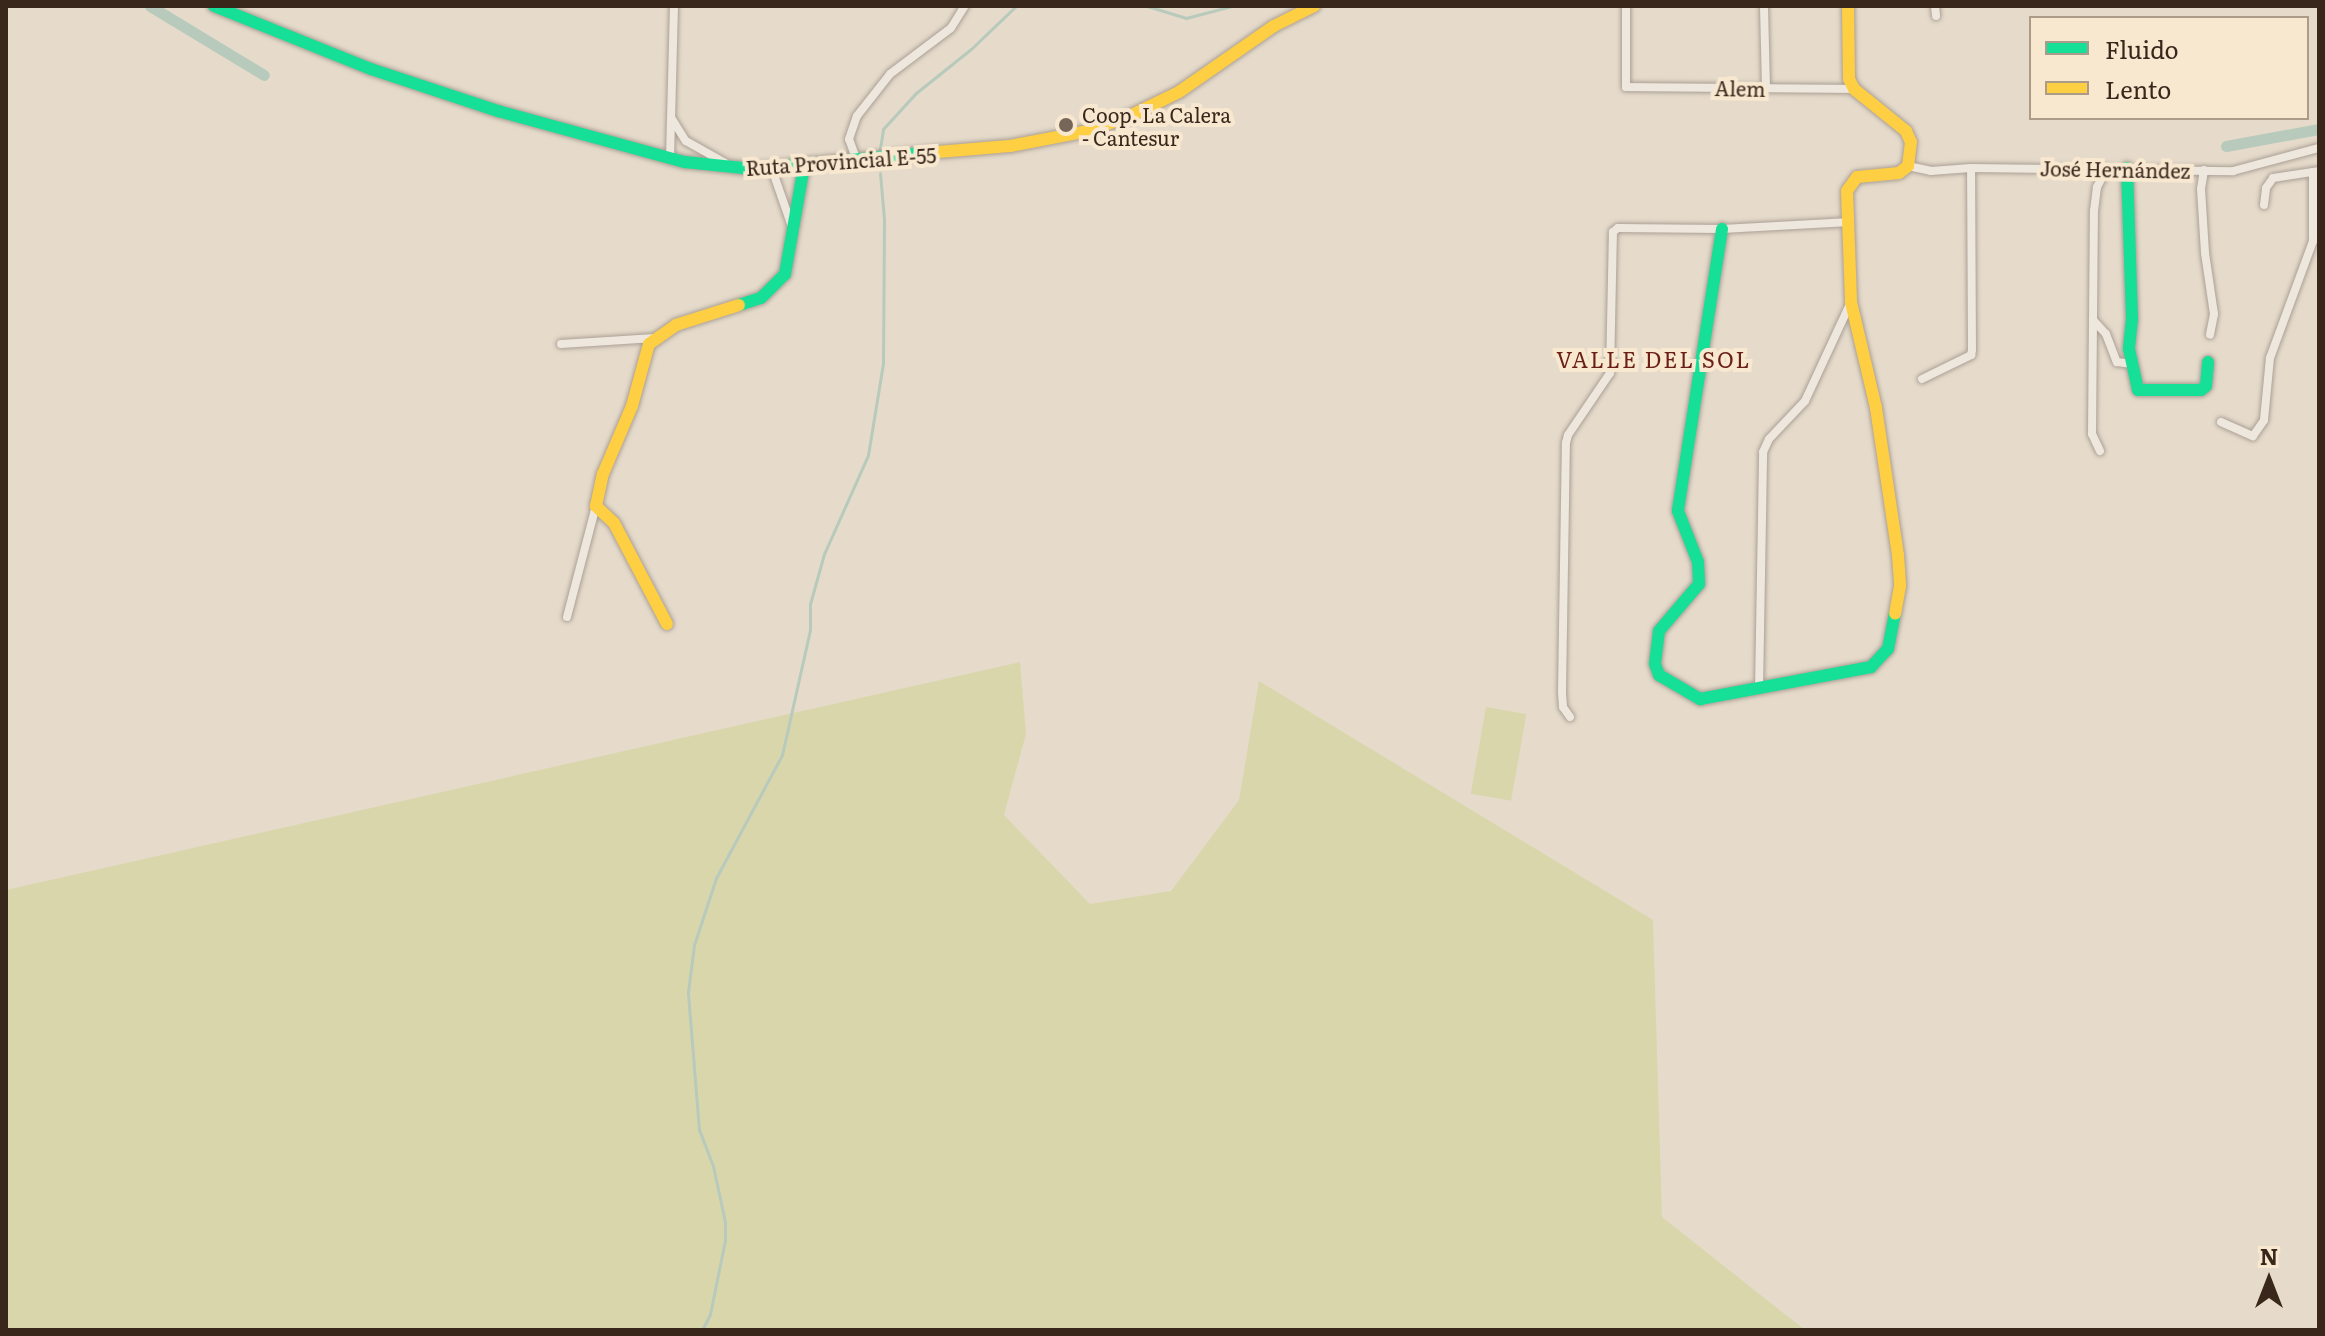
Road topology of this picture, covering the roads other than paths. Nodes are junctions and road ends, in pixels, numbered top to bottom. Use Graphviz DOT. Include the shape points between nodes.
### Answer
graph roads {
  1 [pos="214,6"];
  2 [pos="674,6"];
  3 [pos="965,6"];
  4 [pos="1314,6"];
  5 [pos="1626,6"];
  6 [pos="1764,6"];
  7 [pos="1848,6"];
  8 [pos="1766,89"];
  9 [pos="1854,89"];
  10 [pos="670,116"];
  11 [pos="2319,148"];
  12 [pos="670,158"];
  13 [pos="858,162"];
  14 [pos="804,166"];
  15 [pos="1908,166"];
  16 [pos="736,168"];
  17 [pos="1971,168"];
  18 [pos="2107,168"];
  19 [pos="2127,168"];
  20 [pos="772,169"];
  21 [pos="2204,170"];
  22 [pos="2316,172"];
  23 [pos="2264,205"];
  24 [pos="1850,222"];
  25 [pos="792,227"];
  26 [pos="1722,229"];
  27 [pos="1851,302"];
  28 [pos="2093,320"];
  29 [pos="2210,335"];
  30 [pos="655,338"];
  31 [pos="561,344"];
  32 [pos="2208,362"];
  33 [pos="2133,364"];
  34 [pos="1922,379"];
  35 [pos="2221,422"];
  36 [pos="2100,451"];
  37 [pos="596,506"];
  38 [pos="567,617"];
  39 [pos="667,624"];
  40 [pos="1759,689"];
  41 [pos="1570,717"];
  1 -- 12 [label="street, Ruta Provincial E-55" via="424,88"];
  2 -- 10 [label="street"];
  3 -- 13 [label="street" via="951,28 890,74 857,116 849,139"];
  4 -- 13 [label="street, Ruta Provincial E-55" via="1274,26 1179,92 1110,124 1023,145"];
  5 -- 8 [label="street, Alem" via="1626,87"];
  6 -- 8 [label="street"];
  7 -- 9 [label="street" via="1848,70"];
  8 -- 9 [label="street, Alem"];
  9 -- 15 [label="street" via="1906,131 1911,142"];
  10 -- 12 [label="street"];
  10 -- 16 [label="street" via="686,141"];
  11 -- 21 [label="street, José Hernández" via="2248,169"];
  12 -- 16 [label="street, Ruta Provincial E-55"];
  13 -- 14 [label="street, Ruta Provincial E-55"];
  14 -- 20 [label="street, Ruta Provincial E-55"];
  14 -- 25 [label="street"];
  15 -- 17 [label="street, José Hernández" via="1931,171"];
  15 -- 24 [label="street" via="1899,173 1857,177 1847,191"];
  16 -- 20 [label="street, Ruta Provincial E-55"];
  17 -- 18 [label="street, José Hernández"];
  17 -- 34 [label="street" via="1971,355"];
  18 -- 19 [label="street, José Hernández"];
  18 -- 28 [label="street" via="2095,198"];
  19 -- 21 [label="street, José Hernández"];
  19 -- 33 [label="street"];
  20 -- 25 [label="street"];
  21 -- 29 [label="street" via="2204,240 2214,306"];
  22 -- 23 [label="street" via="2273,178"];
  22 -- 35 [label="street" via="2313,241 2270,358 2264,420 2253,436"];
  24 -- 26 [label="street"];
  24 -- 27 [label="street"];
  25 -- 30 [label="street" via="790,262 771,290"];
  26 -- 40 [label="street" via="1678,511 1698,562 1699,584 1659,631 1655,664 1659,675 1700,699"];
  26 -- 41 [label="street" via="1613,232 1610,373 1566,443 1562,692"];
  27 -- 40 [label="street" via="1805,401 1763,452"];
  27 -- 40 [label="street" via="1876,408 1898,555 1900,586 1888,649 1871,667"];
  28 -- 33 [label="street" via="2106,334 2117,362"];
  28 -- 36 [label="street" via="2092,434"];
  30 -- 31 [label="street"];
  30 -- 37 [label="street"];
  32 -- 33 [label="street" via="2201,390 2138,390"];
  37 -- 38 [label="street"];
  37 -- 39 [label="street" via="614,523"];
}
